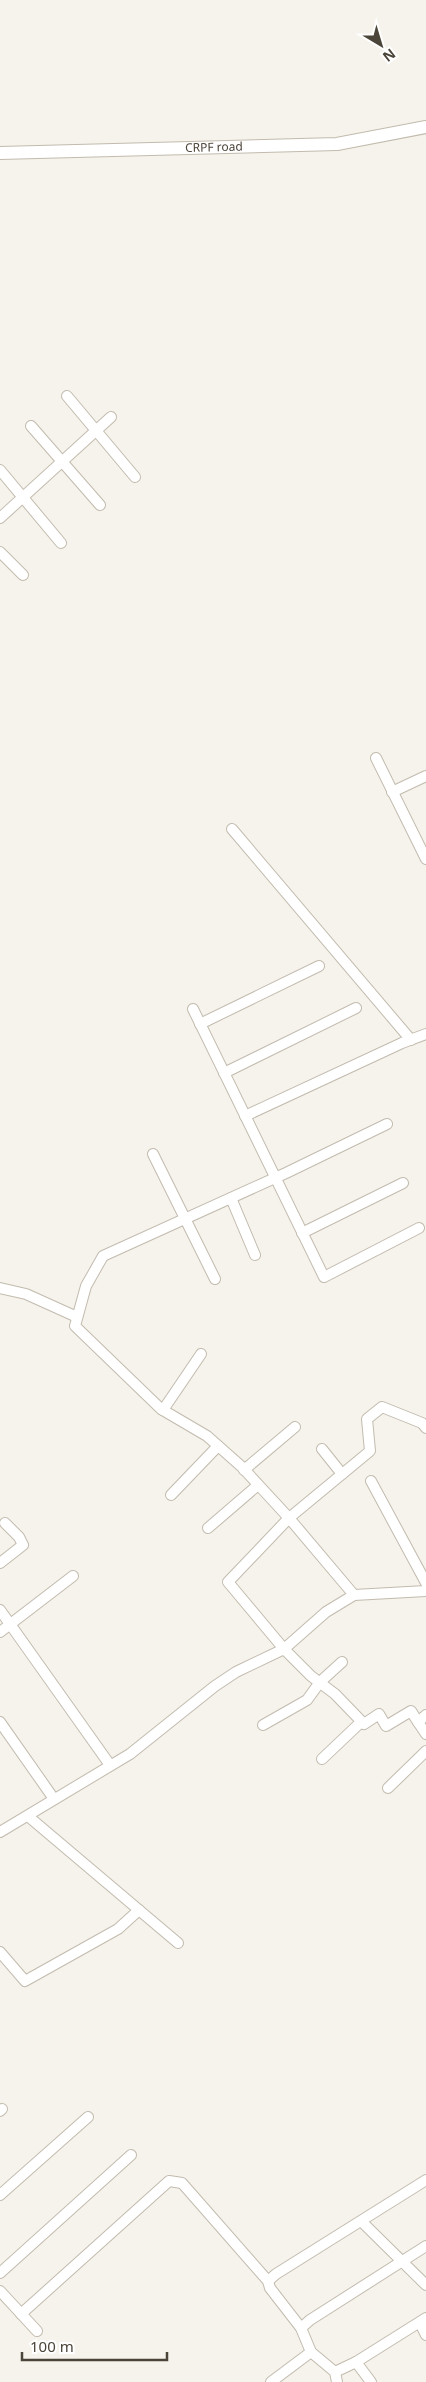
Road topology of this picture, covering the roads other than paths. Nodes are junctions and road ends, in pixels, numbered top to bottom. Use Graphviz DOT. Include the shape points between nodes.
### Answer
graph roads {
  1 [pos="426,127"];
  2 [pos="0,153"];
  3 [pos="67,396"];
  4 [pos="111,418"];
  5 [pos="30,426"];
  6 [pos="96,430"];
  7 [pos="62,462"];
  8 [pos="0,470"];
  9 [pos="135,477"];
  10 [pos="23,497"];
  11 [pos="100,505"];
  12 [pos="0,518"];
  13 [pos="61,543"];
  14 [pos="0,552"];
  15 [pos="23,575"];
  16 [pos="376,758"];
  17 [pos="426,776"];
  18 [pos="392,792"];
  19 [pos="232,829"];
  20 [pos="421,840"];
  21 [pos="426,859"];
  22 [pos="319,966"];
  23 [pos="356,1008"];
  24 [pos="193,1009"];
  25 [pos="200,1024"];
  26 [pos="426,1034"];
  27 [pos="411,1040"];
  28 [pos="224,1073"];
  29 [pos="245,1116"];
  30 [pos="387,1124"];
  31 [pos="153,1154"];
  32 [pos="275,1178"];
  33 [pos="403,1183"];
  34 [pos="230,1198"];
  35 [pos="184,1219"];
  36 [pos="419,1228"];
  37 [pos="302,1233"];
  38 [pos="255,1255"];
  39 [pos="215,1279"];
  40 [pos="0,1288"];
  41 [pos="78,1317"];
  42 [pos="201,1354"];
  43 [pos="163,1410"];
  44 [pos="295,1427"];
  45 [pos="426,1428"];
  46 [pos="218,1446"];
  47 [pos="322,1449"];
  48 [pos="244,1470"];
  49 [pos="342,1474"];
  50 [pos="371,1481"];
  51 [pos="258,1485"];
  52 [pos="170,1495"];
  53 [pos="289,1518"];
  54 [pos="5,1523"];
  55 [pos="208,1528"];
  56 [pos="0,1563"];
  57 [pos="73,1576"];
  58 [pos="426,1583"];
  59 [pos="426,1591"];
  60 [pos="354,1595"];
  61 [pos="0,1610"];
  62 [pos="10,1624"];
  63 [pos="0,1632"];
  64 [pos="284,1649"];
  65 [pos="342,1662"];
  66 [pos="320,1682"];
  67 [pos="422,1719"];
  68 [pos="0,1722"];
  69 [pos="361,1722"];
  70 [pos="263,1725"];
  71 [pos="426,1734"];
  72 [pos="426,1751"];
  73 [pos="322,1759"];
  74 [pos="110,1765"];
  75 [pos="388,1788"];
  76 [pos="54,1798"];
  77 [pos="29,1817"];
  78 [pos="0,1832"];
  79 [pos="139,1910"];
  80 [pos="178,1943"];
  81 [pos="0,1952"];
  82 [pos="88,2117"];
  83 [pos="131,2155"];
  84 [pos="426,2180"];
  85 [pos="0,2195"];
  86 [pos="362,2222"];
  87 [pos="426,2246"];
  88 [pos="403,2262"];
  89 [pos="0,2273"];
  90 [pos="268,2281"];
  91 [pos="426,2285"];
  92 [pos="0,2291"];
  93 [pos="21,2314"];
  94 [pos="423,2321"];
  95 [pos="301,2328"];
  96 [pos="37,2331"];
  97 [pos="426,2335"];
  98 [pos="311,2352"];
  99 [pos="356,2362"];
  100 [pos="336,2377"];
  101 [pos="271,2382"];
  102 [pos="371,2382"];
  1 -- 2 [label="street, CRPF road" via="337,144"];
  3 -- 6 [label="street"];
  4 -- 6 [label="street"];
  5 -- 7 [label="street"];
  6 -- 7 [label="street"];
  6 -- 9 [label="street"];
  7 -- 10 [label="street"];
  7 -- 11 [label="street"];
  8 -- 10 [label="street"];
  10 -- 12 [label="street"];
  10 -- 13 [label="street"];
  14 -- 15 [label="street"];
  16 -- 18 [label="street"];
  17 -- 18 [label="street"];
  18 -- 20 [label="street"];
  19 -- 27 [label="street"];
  20 -- 21 [label="street"];
  22 -- 25 [label="street"];
  23 -- 28 [label="street"];
  24 -- 25 [label="street"];
  25 -- 28 [label="street"];
  26 -- 27 [label="street"];
  27 -- 29 [label="street"];
  28 -- 29 [label="street"];
  29 -- 32 [label="street"];
  30 -- 32 [label="street"];
  31 -- 35 [label="street"];
  32 -- 34 [label="street"];
  32 -- 37 [label="street"];
  33 -- 37 [label="street"];
  34 -- 35 [label="street"];
  34 -- 38 [label="street"];
  35 -- 39 [label="street"];
  35 -- 41 [label="street" via="103,1256 86,1286"];
  36 -- 37 [label="street" via="324,1277"];
  40 -- 41 [label="street" via="26,1294"];
  41 -- 43 [label="street" via="75,1326"];
  42 -- 43 [label="street"];
  43 -- 46 [label="street"];
  44 -- 48 [label="street"];
  45 -- 49 [label="street" via="422,1422 382,1407 367,1419 370,1451"];
  46 -- 48 [label="street"];
  46 -- 52 [label="street"];
  47 -- 49 [label="street"];
  48 -- 51 [label="street"];
  49 -- 53 [label="street"];
  50 -- 58 [label="street"];
  51 -- 53 [label="street"];
  51 -- 55 [label="street"];
  53 -- 60 [label="street"];
  53 -- 64 [label="street" via="228,1582"];
  54 -- 56 [label="street" via="23,1545"];
  57 -- 62 [label="street"];
  59 -- 60 [label="street"];
  60 -- 64 [label="street" via="326,1612"];
  61 -- 62 [label="street"];
  62 -- 63 [label="street"];
  62 -- 74 [label="street"];
  64 -- 66 [label="street"];
  64 -- 74 [label="street" via="229,1676 130,1754"];
  65 -- 66 [label="street"];
  66 -- 69 [label="street"];
  66 -- 70 [label="street" via="307,1700"];
  67 -- 69 [label="street" via="411,1711 386,1726 379,1714 364,1724"];
  67 -- 71 [label="street"];
  68 -- 76 [label="street"];
  69 -- 73 [label="street"];
  72 -- 75 [label="street"];
  74 -- 76 [label="street"];
  76 -- 77 [label="street"];
  77 -- 78 [label="street"];
  77 -- 79 [label="street"];
  79 -- 80 [label="street"];
  79 -- 81 [label="street" via="118,1929 25,1981"];
  82 -- 85 [label="street"];
  83 -- 89 [label="street"];
  84 -- 86 [label="street"];
  86 -- 88 [label="street"];
  86 -- 90 [label="street"];
  87 -- 88 [label="street"];
  88 -- 91 [label="street"];
  88 -- 95 [label="street"];
  90 -- 93 [label="street" via="182,2183 169,2181"];
  90 -- 95 [label="street"];
  92 -- 93 [label="street"];
  93 -- 96 [label="street"];
  94 -- 97 [label="street"];
  94 -- 99 [label="street"];
  95 -- 98 [label="street"];
  98 -- 100 [label="street"];
  98 -- 101 [label="street"];
  99 -- 100 [label="street"];
  99 -- 102 [label="street"];
}
